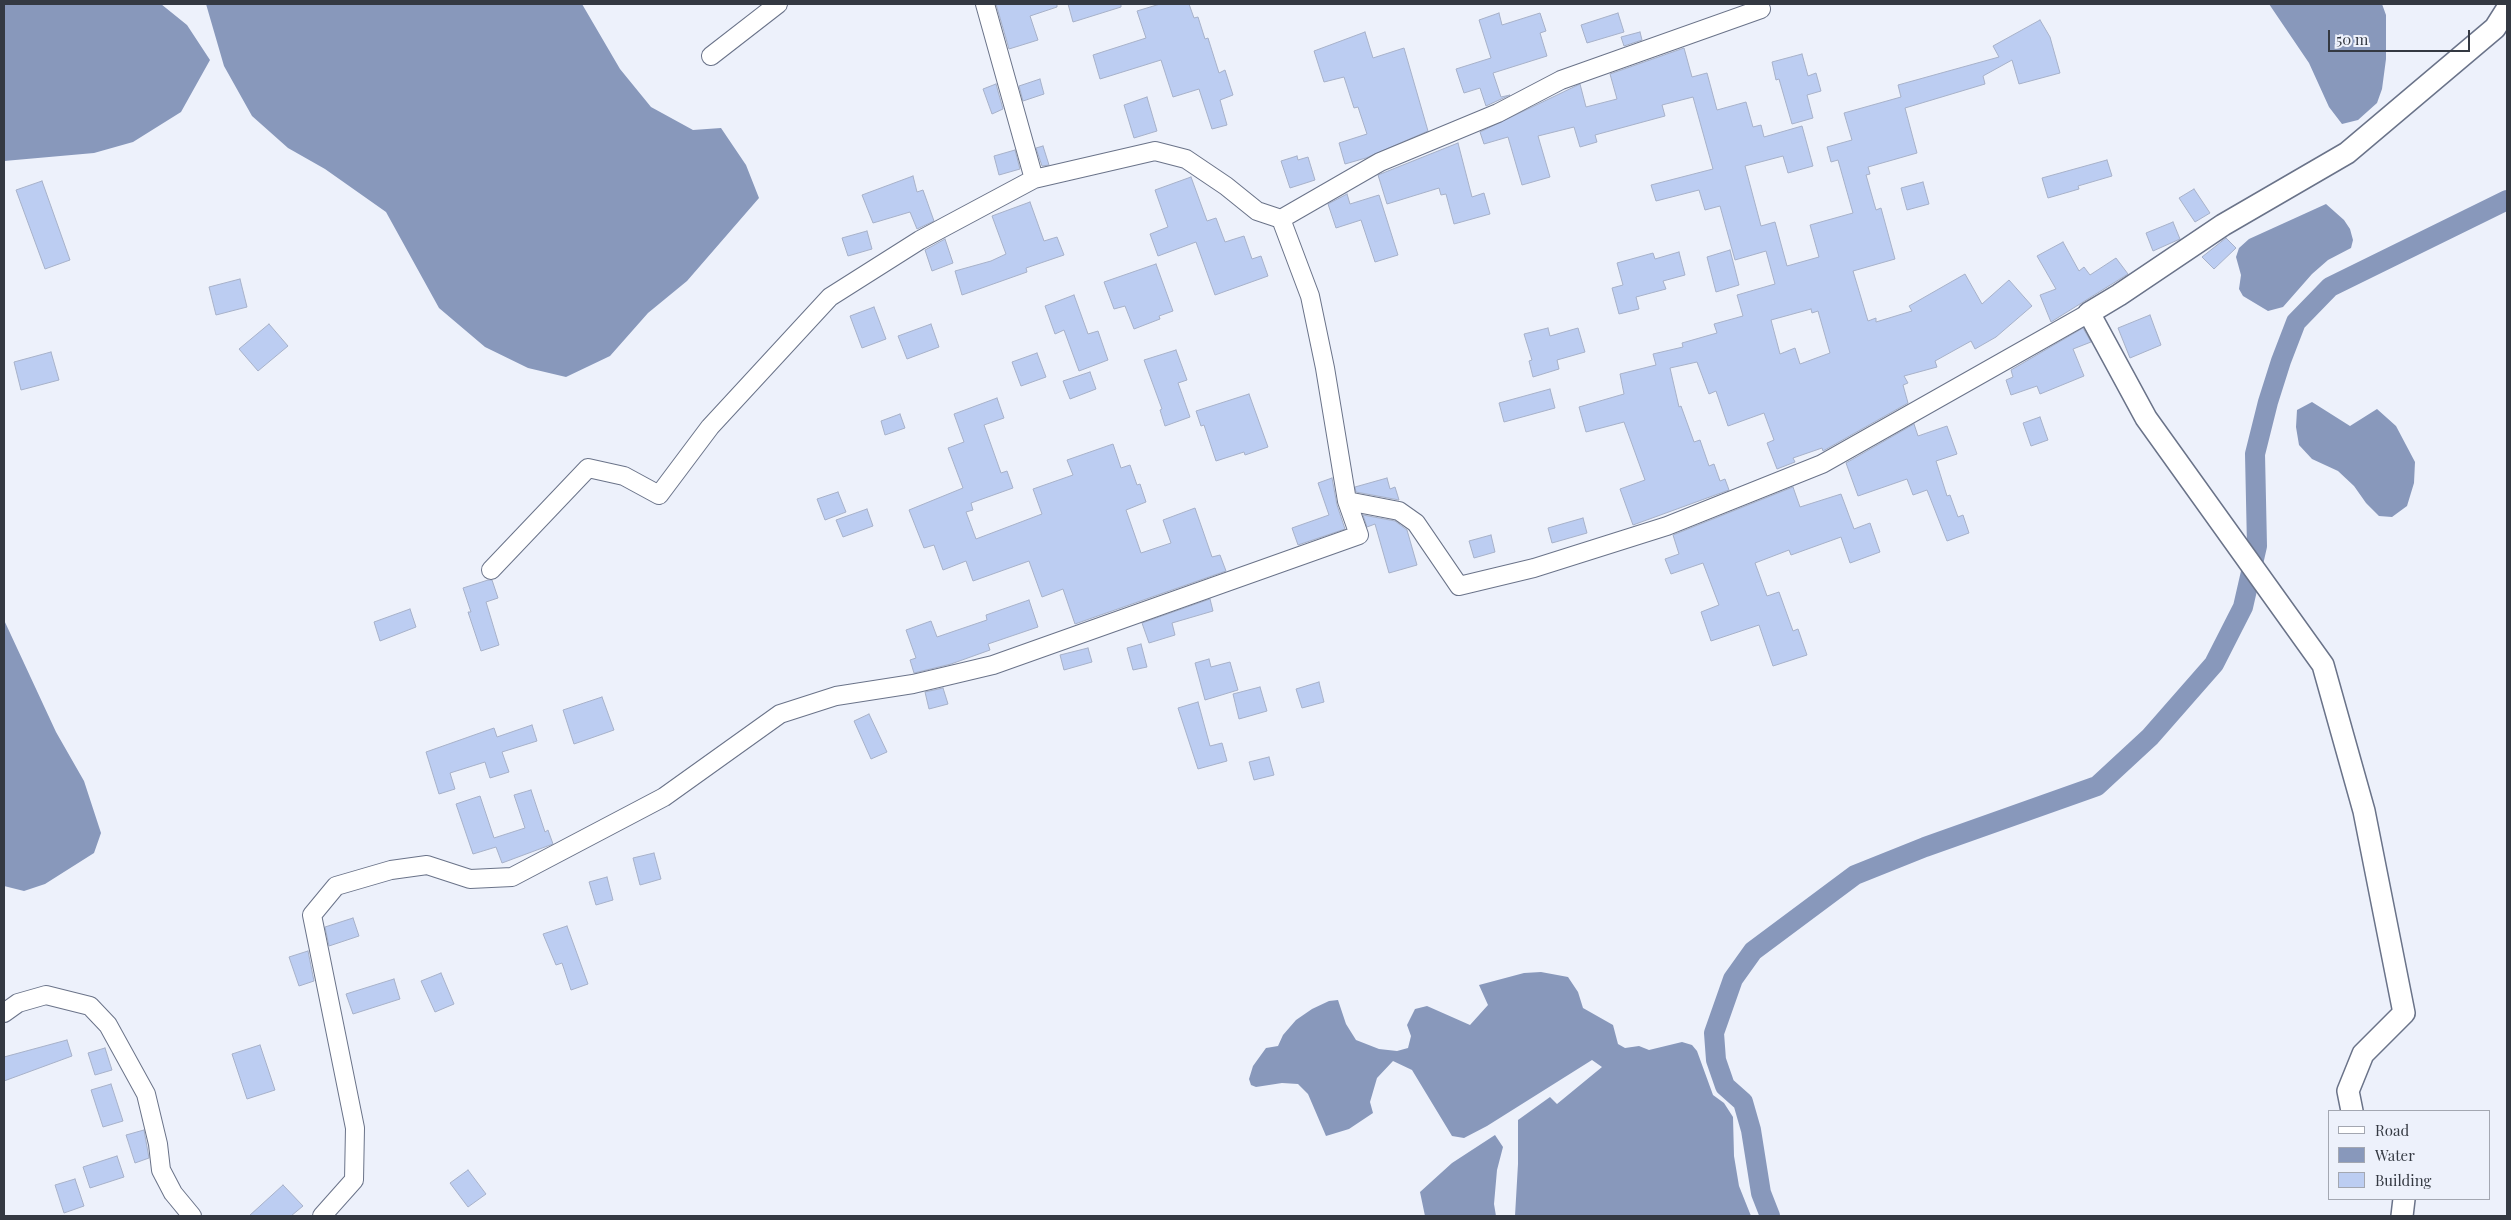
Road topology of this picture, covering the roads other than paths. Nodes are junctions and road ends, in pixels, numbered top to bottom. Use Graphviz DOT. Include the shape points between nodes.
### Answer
graph roads {
  1 [pos="778,4"];
  2 [pos="985,4"];
  3 [pos="1761,9"];
  4 [pos="2507,9"];
  5 [pos="711,56"];
  6 [pos="1034,179"];
  7 [pos="1281,219"];
  8 [pos="2089,313"];
  9 [pos="1347,501"];
  10 [pos="491,570"];
  11 [pos="4,1013"];
  12 [pos="2352,1110"];
  13 [pos="2404,1200"];
  14 [pos="192,1216"];
  15 [pos="322,1216"];
  16 [pos="2402,1216"];
  1 -- 5 [label="street"];
  2 -- 6 [label="street"];
  3 -- 7 [label="street" via="1561,80 1498,113 1380,162"];
  4 -- 8 [label="street" via="2495,28 2347,153 2223,225"];
  6 -- 7 [label="street" via="1155,151 1186,159 1257,211"];
  6 -- 10 [label="street" via="920,240 830,297 710,427 659,495 624,476 588,468"];
  7 -- 9 [label="street" via="1310,296"];
  8 -- 9 [label="street" via="1822,464 1667,526 1534,568 1459,586 1416,524 1399,511"];
  8 -- 12 [label="street" via="2146,418 2323,665 2364,811 2404,1013 2363,1054 2348,1091"];
  9 -- 15 [label="street" via="1359,535 993,664 912,684 836,696 780,714 664,797 512,877 470,880 427,865 391,870 336,886 312,915 355,1128 354,1180"];
  11 -- 14 [label="street" via="18,1003 46,995 90,1006 108,1025 146,1094 158,1144 160,1170"];
  13 -- 16 [label="street"];
}
